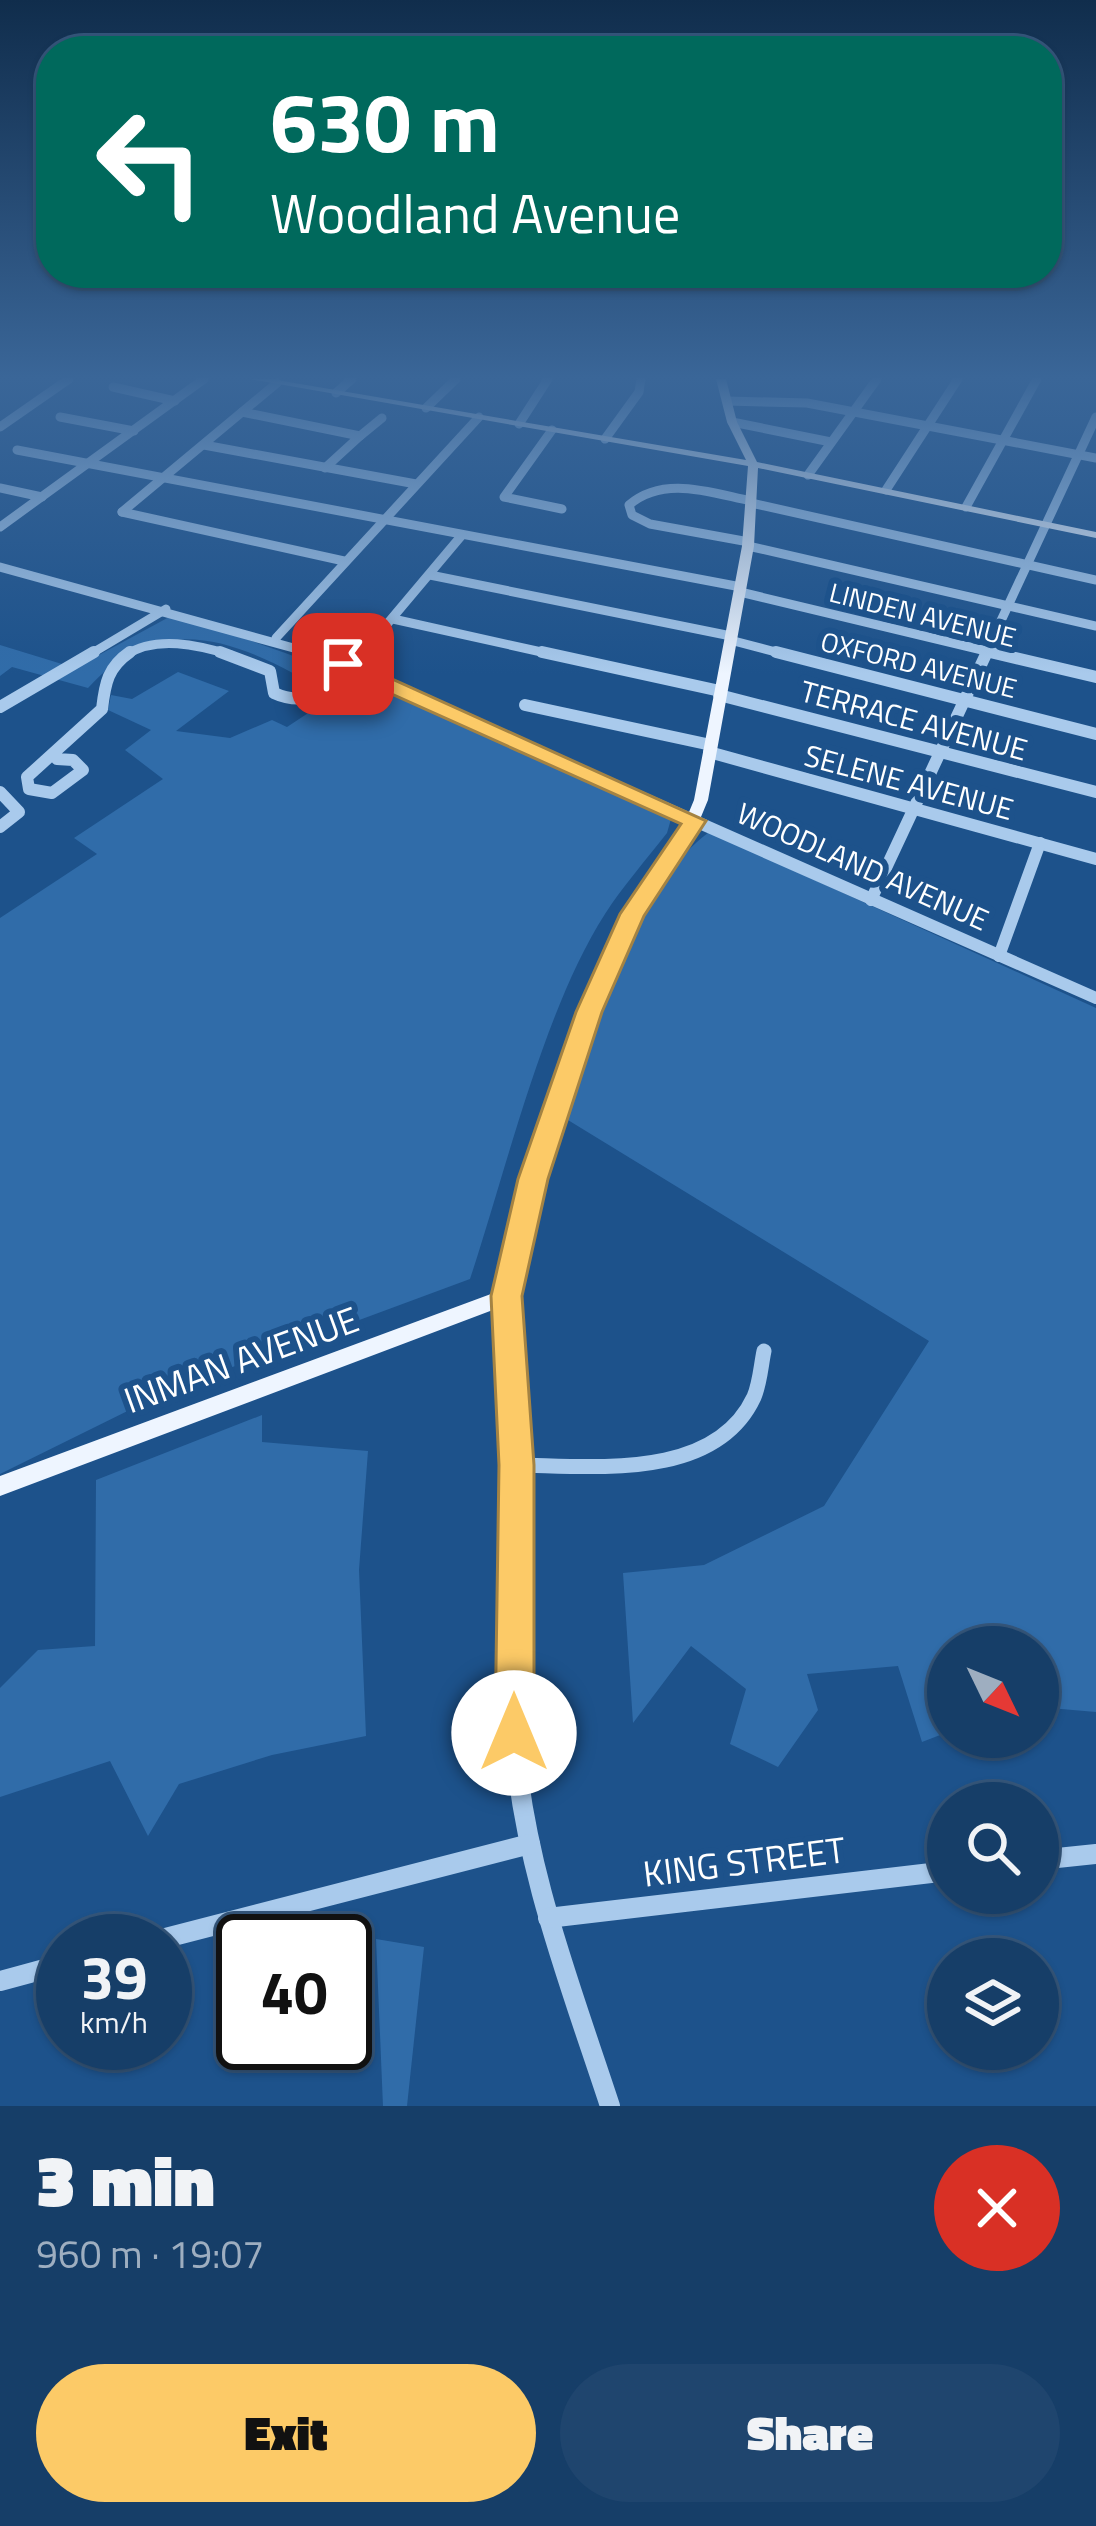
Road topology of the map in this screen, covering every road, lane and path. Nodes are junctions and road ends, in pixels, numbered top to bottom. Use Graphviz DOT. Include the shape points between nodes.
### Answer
graph roads {
  1 [pos="70,477"];
  2 [pos="154,477"];
  3 [pos="380,477"];
  4 [pos="422,477"];
  5 [pos="518,477"];
  6 [pos="752,477"];
  7 [pos="820,477"];
  8 [pos="894,477"];
  9 [pos="982,477"];
  10 [pos="1069,477"];
  11 [pos="162,479"];
  12 [pos="416,484"];
  13 [pos="0,488"];
  14 [pos="886,490"];
  15 [pos="42,497"];
  16 [pos="751,502"];
  17 [pos="966,507"];
  18 [pos="562,509"];
  19 [pos="381,521"];
  20 [pos="1049,524"];
  21 [pos="0,526"];
  22 [pos="462,535"];
  23 [pos="1096,535"];
  24 [pos="748,544"];
  25 [pos="344,560"];
  26 [pos="1030,565"];
  27 [pos="0,567"];
  28 [pos="430,575"];
  29 [pos="1096,580"];
  30 [pos="740,590"];
  31 [pos="1009,605"];
  32 [pos="166,609"];
  33 [pos="393,619"];
  34 [pos="1096,626"];
  35 [pos="276,638"];
  36 [pos="730,638"];
  37 [pos="986,651"];
  38 [pos="355,670"];
  39 [pos="1096,677"];
  40 [pos="720,693"];
  41 [pos="962,700"];
  42 [pos="525,705"];
  43 [pos="0,706"];
  44 [pos="1096,734"];
  45 [pos="710,749"];
  46 [pos="938,751"];
  47 [pos="57,759"];
  48 [pos="0,792"];
  49 [pos="1096,792"];
  50 [pos="914,809"];
  51 [pos="694,821"];
  52 [pos="0,827"];
  53 [pos="1040,843"];
  54 [pos="1096,859"];
  55 [pos="871,900"];
  56 [pos="999,956"];
  57 [pos="1096,998"];
  58 [pos="507,1296"];
  59 [pos="764,1351"];
  60 [pos="517,1465"];
  61 [pos="0,1486"];
  62 [pos="530,1844"];
  63 [pos="1096,1854"];
  64 [pos="1059,1858"];
  65 [pos="927,1873"];
  66 [pos="548,1918"];
  67 [pos="192,1931"];
  68 [pos="36,1971"];
  69 [pos="0,1981"];
  70 [pos="610,2106"];
  1 -- 15 [label="street"];
  2 -- 11 [label="street, LINDEN AVENUE"];
  3 -- 12 [label="street"];
  4 -- 12 [label="street"];
  5 -- 18 [label="street" via="504,497"];
  6 -- 16 [label="main road"];
  7 -- 14 [label="main road"];
  8 -- 14 [label="street"];
  9 -- 17 [label="street"];
  10 -- 20 [label="street"];
  11 -- 19 [label="street, LINDEN AVENUE"];
  11 -- 25 [label="street" via="122,512"];
  12 -- 19 [label="street"];
  13 -- 15 [label="street"];
  14 -- 17 [label="main road"];
  15 -- 21 [label="street"];
  16 -- 24 [label="main road"];
  16 -- 24 [label="street" via="661,488 629,505 650,524"];
  16 -- 26 [label="street"];
  17 -- 20 [label="main road"];
  19 -- 22 [label="street, LINDEN AVENUE"];
  19 -- 25 [label="street"];
  20 -- 23 [label="main road"];
  20 -- 26 [label="street"];
  22 -- 28 [label="street"];
  22 -- 30 [label="street, LINDEN AVENUE"];
  24 -- 30 [label="main road"];
  24 -- 31 [label="street"];
  25 -- 35 [label="street"];
  26 -- 29 [label="street"];
  26 -- 31 [label="street"];
  27 -- 32 [label="street, WOODLAND AVENUE"];
  28 -- 33 [label="street"];
  28 -- 36 [label="street, OXFORD AVENUE"];
  30 -- 36 [label="main road"];
  30 -- 37 [label="street, LINDEN AVENUE"];
  31 -- 34 [label="street"];
  31 -- 37 [label="street"];
  32 -- 35 [label="street, WOODLAND AVENUE"];
  32 -- 43 [label="street"];
  33 -- 38 [label="street"];
  33 -- 40 [label="street, TERRACE AVENUE"];
  35 -- 38 [label="street, WOODLAND AVENUE"];
  36 -- 40 [label="main road"];
  36 -- 41 [label="street, OXFORD AVENUE"];
  37 -- 39 [label="street, LINDEN AVENUE"];
  37 -- 41 [label="street"];
  38 -- 47 [label="street" via="320,695 286,700 261,664 189,643 155,645 106,675 102,709"];
  38 -- 51 [label="street, WOODLAND AVENUE"];
  40 -- 45 [label="main road"];
  40 -- 46 [label="street, TERRACE AVENUE"];
  41 -- 44 [label="street, OXFORD AVENUE"];
  41 -- 46 [label="street"];
  42 -- 45 [label="street, SELENE AVENUE"];
  45 -- 50 [label="street, SELENE AVENUE"];
  45 -- 51 [label="main road"];
  46 -- 49 [label="street, TERRACE AVENUE"];
  46 -- 50 [label="street"];
  47 -- 47 [label="street" via="83,770 52,793 28,789 27,777"];
  48 -- 52 [label="street" via="19,808"];
  50 -- 53 [label="street, SELENE AVENUE"];
  50 -- 55 [label="street"];
  51 -- 55 [label="street, WOODLAND AVENUE"];
  51 -- 58 [label="main road" via="632,914 589,1012 533,1179"];
  53 -- 54 [label="street, SELENE AVENUE"];
  53 -- 56 [label="street"];
  55 -- 56 [label="street, WOODLAND AVENUE"];
  56 -- 57 [label="street, WOODLAND AVENUE"];
  58 -- 60 [label="street"];
  58 -- 61 [label="main road, INMAN AVENUE"];
  59 -- 60 [label="street" via="762,1378 744,1413 686,1456"];
  60 -- 62 [label="street" via="514,1733"];
  62 -- 66 [label="street"];
  62 -- 67 [label="street"];
  63 -- 64 [label="street"];
  65 -- 66 [label="street, KING STREET"];
  66 -- 70 [label="street"];
  68 -- 69 [label="street"];
}
